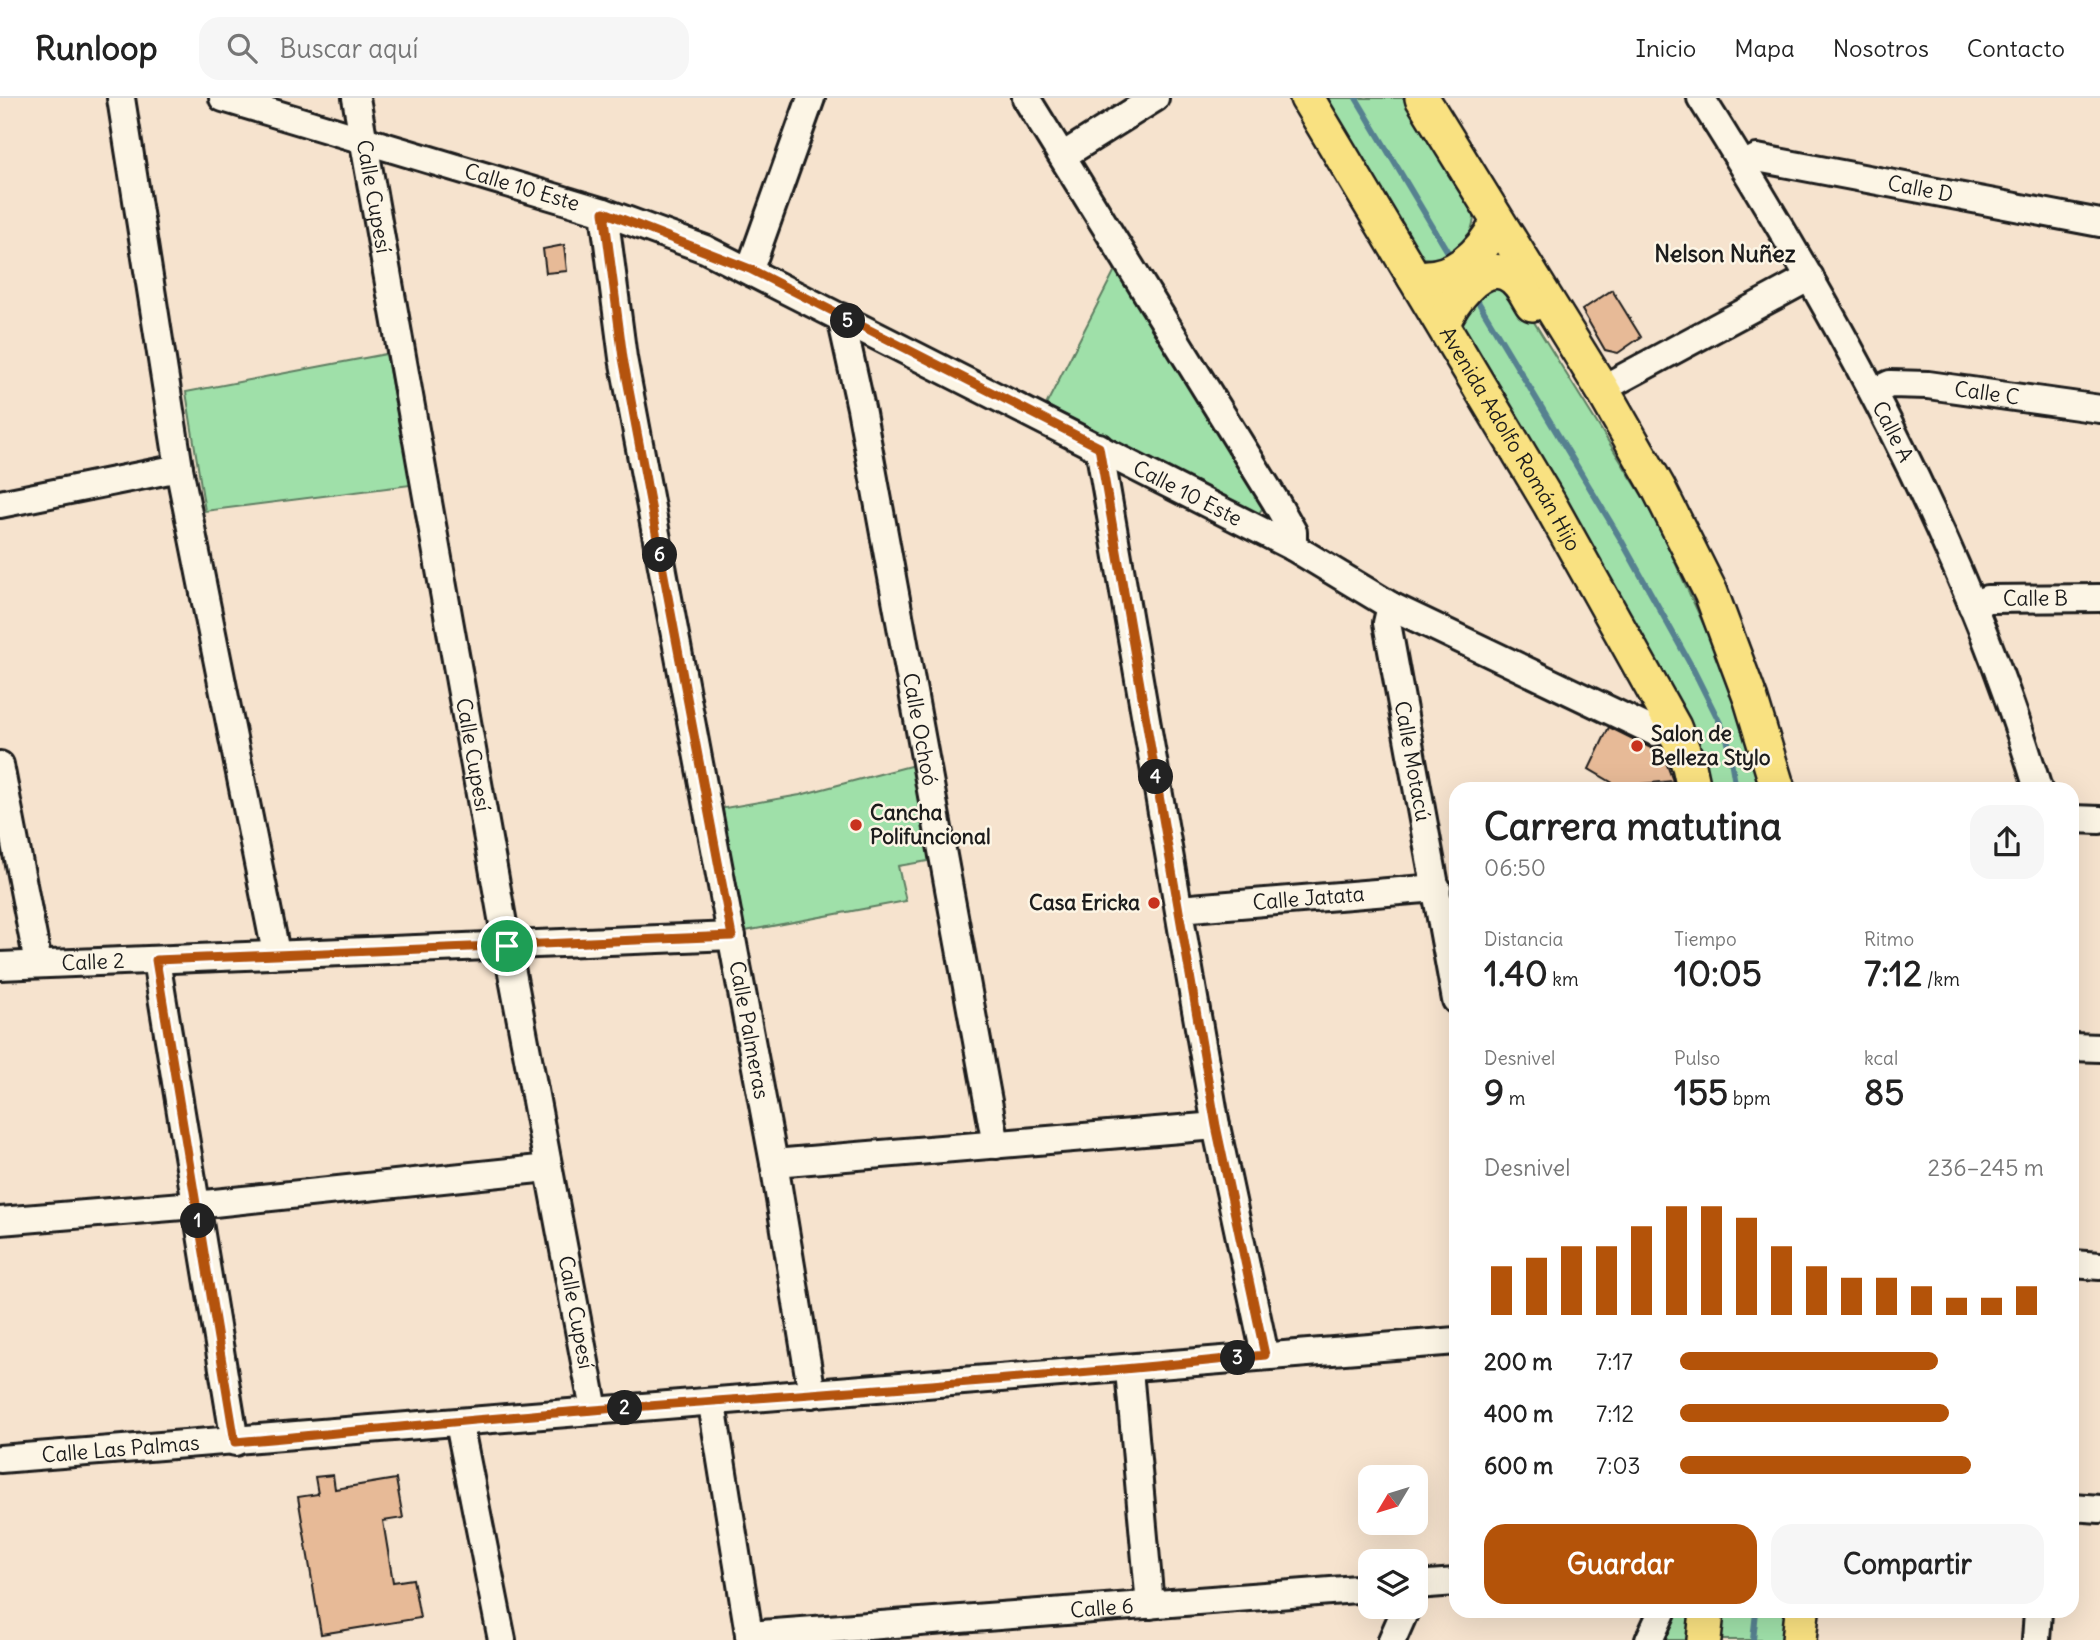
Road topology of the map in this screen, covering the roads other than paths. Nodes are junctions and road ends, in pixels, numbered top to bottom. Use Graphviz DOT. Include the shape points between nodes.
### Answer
graph roads {
  1 [pos="121,98"];
  2 [pos="223,98"];
  3 [pos="356,98"];
  4 [pos="811,98"];
  5 [pos="1026,98"];
  6 [pos="1155,98"];
  7 [pos="1307,98"];
  8 [pos="1422,98"];
  9 [pos="1701,98"];
  10 [pos="365,142"];
  11 [pos="1064,155"];
  12 [pos="1744,165"];
  13 [pos="604,212"];
  14 [pos="2100,223"];
  15 [pos="1493,232"];
  16 [pos="750,269"];
  17 [pos="1810,276"];
  18 [pos="1422,278"];
  19 [pos="841,317"];
  20 [pos="1446,317"];
  21 [pos="1602,389"];
  22 [pos="1875,391"];
  23 [pos="2100,409"];
  24 [pos="1099,447"];
  25 [pos="178,468"];
  26 [pos="1658,487"];
  27 [pos="0,504"];
  28 [pos="1293,547"];
  29 [pos="2100,597"];
  30 [pos="1391,606"];
  31 [pos="1972,606"];
  32 [pos="1674,727"];
  33 [pos="0,765"];
  34 [pos="1692,782"];
  35 [pos="1776,782"];
  36 [pos="2036,782"];
  37 [pos="2079,819"];
  38 [pos="2100,820"];
  39 [pos="1437,888"];
  40 [pos="1179,909"];
  41 [pos="732,936"];
  42 [pos="507,946"];
  43 [pos="276,953"];
  44 [pos="1449,959"];
  45 [pos="156,960"];
  46 [pos="38,963"];
  47 [pos="0,966"];
  48 [pos="2079,1047"];
  49 [pos="2100,1048"];
  50 [pos="1216,1126"];
  51 [pos="996,1144"];
  52 [pos="774,1163"];
  53 [pos="548,1168"];
  54 [pos="195,1205"];
  55 [pos="0,1221"];
  56 [pos="2079,1264"];
  57 [pos="2100,1266"];
  58 [pos="1449,1342"];
  59 [pos="1265,1355"];
  60 [pos="1129,1370"];
  61 [pos="813,1394"];
  62 [pos="712,1404"];
  63 [pos="594,1410"];
  64 [pos="459,1423"];
  65 [pos="235,1442"];
  66 [pos="0,1459"];
  67 [pos="2079,1508"];
  68 [pos="2100,1509"];
  69 [pos="1449,1584"];
  70 [pos="1428,1588"];
  71 [pos="1358,1589"];
  72 [pos="1150,1605"];
  73 [pos="1659,1618"];
  74 [pos="1706,1618"];
  75 [pos="1801,1618"];
  76 [pos="2038,1618"];
  77 [pos="1401,1619"];
  78 [pos="749,1638"];
  79 [pos="502,1640"];
  80 [pos="1392,1640"];
  81 [pos="1649,1640"];
  82 [pos="1704,1640"];
  83 [pos="1799,1640"];
  84 [pos="2036,1640"];
  1 -- 25 [label="street"];
  2 -- 10 [label="street, Calle 10 Este"];
  3 -- 10 [label="street, Calle Cupesí"];
  4 -- 16 [label="street"];
  5 -- 11 [label="street"];
  6 -- 11 [label="street"];
  7 -- 18 [label="main road, Avenida Adolfo Román Hijo"];
  8 -- 15 [label="main road"];
  9 -- 12 [label="street, Calle A"];
  10 -- 13 [label="street, Calle 10 Este"];
  10 -- 42 [label="street, Calle Cupesí"];
  11 -- 28 [label="street" via="1293,531"];
  12 -- 14 [label="street, Calle D" via="1757,158"];
  12 -- 17 [label="street, Calle A"];
  13 -- 16 [label="street, Calle 10 Este"];
  13 -- 41 [label="street, Calle Palmeras" via="623,358"];
  15 -- 18 [label="main road" via="1464,264"];
  15 -- 21 [label="main road"];
  16 -- 19 [label="street, Calle 10 Este"];
  17 -- 21 [label="street"];
  17 -- 22 [label="street, Calle A"];
  18 -- 20 [label="main road, Avenida Adolfo Román Hijo"];
  19 -- 24 [label="street, Calle 10 Este"];
  19 -- 51 [label="street, Calle Ochoó"];
  20 -- 26 [label="main road" via="1459,293 1474,281 1505,273 1518,282 1632,461"];
  20 -- 32 [label="main road, Avenida Adolfo Román Hijo"];
  21 -- 26 [label="main road"];
  22 -- 23 [label="street, Calle C" via="1890,384 1928,385"];
  22 -- 31 [label="street, Calle A"];
  24 -- 28 [label="street, Calle 10 Este"];
  24 -- 40 [label="street"];
  25 -- 27 [label="street"];
  25 -- 43 [label="street"];
  26 -- 35 [label="main road" via="1716,605"];
  28 -- 30 [label="street, Calle 10 Este"];
  29 -- 31 [label="street, Calle B" via="1987,599"];
  30 -- 32 [label="street, Calle 10 Este" via="1655,732"];
  30 -- 39 [label="street, Calle Motacú" via="1387,623"];
  31 -- 36 [label="street, Calle A"];
  32 -- 34 [label="main road, Avenida Adolfo Román Hijo"];
  33 -- 46 [label="street"];
  37 -- 38 [label="street"];
  39 -- 40 [label="street, Calle Jatata"];
  39 -- 44 [label="street, Calle Motacú"];
  40 -- 50 [label="street"];
  41 -- 42 [label="street, Calle 2"];
  41 -- 52 [label="street, Calle Palmeras"];
  42 -- 43 [label="street, Calle 2"];
  42 -- 53 [label="street, Calle Cupesí"];
  43 -- 45 [label="street, Calle 2"];
  45 -- 46 [label="street, Calle 2"];
  45 -- 54 [label="street"];
  46 -- 47 [label="street, Calle 2"];
  48 -- 49 [label="street"];
  50 -- 51 [label="street"];
  50 -- 59 [label="street"];
  51 -- 52 [label="street"];
  52 -- 61 [label="street, Calle Palmeras"];
  53 -- 54 [label="street"];
  53 -- 63 [label="street, Calle Cupesí"];
  54 -- 55 [label="street"];
  54 -- 65 [label="street"];
  56 -- 57 [label="street"];
  58 -- 59 [label="street, Calle Las Palmas"];
  59 -- 60 [label="street, Calle Las Palmas"];
  60 -- 61 [label="street, Calle Las Palmas"];
  60 -- 72 [label="street"];
  61 -- 62 [label="street, Calle Las Palmas"];
  62 -- 63 [label="street, Calle Las Palmas"];
  62 -- 78 [label="street"];
  63 -- 64 [label="street, Calle Las Palmas"];
  64 -- 65 [label="street, Calle Las Palmas"];
  64 -- 79 [label="street"];
  65 -- 66 [label="street, Calle Las Palmas"];
  67 -- 68 [label="street"];
  69 -- 70 [label="street"];
  71 -- 72 [label="street, Calle 6"];
  72 -- 78 [label="street, Calle 6"];
  73 -- 81 [label="street"];
  74 -- 82 [label="main road"];
  75 -- 83 [label="main road"];
  76 -- 84 [label="street"];
  77 -- 80 [label="street"];
}
